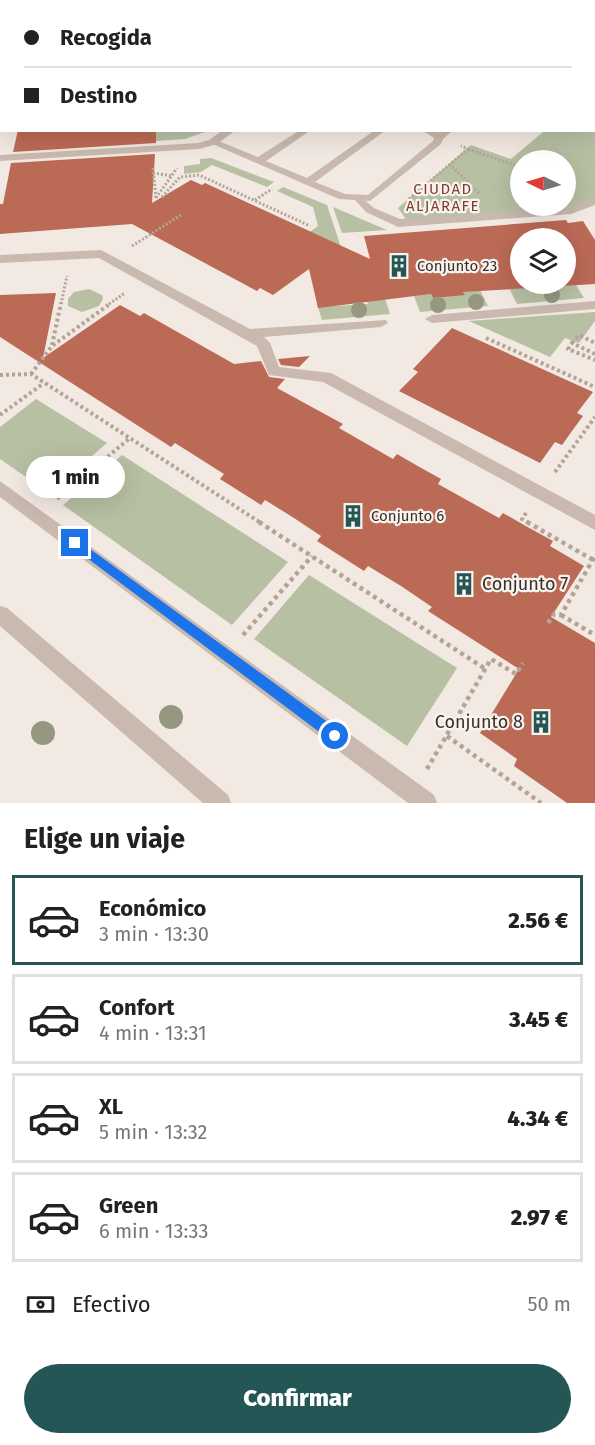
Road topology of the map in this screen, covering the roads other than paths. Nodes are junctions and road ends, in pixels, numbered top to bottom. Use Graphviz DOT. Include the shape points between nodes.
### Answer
graph roads {
  1 [pos="228,132"];
  2 [pos="304,132"];
  3 [pos="379,132"];
  4 [pos="443,134"];
  5 [pos="213,142"];
  6 [pos="0,158"];
  7 [pos="259,161"];
  8 [pos="308,182"];
  9 [pos="361,200"];
  10 [pos="595,201"];
  11 [pos="0,260"];
  12 [pos="595,305"];
  13 [pos="432,319"];
  14 [pos="381,323"];
  15 [pos="248,334"];
  16 [pos="0,488"];
  17 [pos="595,523"];
  18 [pos="0,614"];
  19 [pos="220,803"];
  20 [pos="426,803"];
  1 -- 5 [label="street"];
  2 -- 7 [label="lane"];
  3 -- 8 [label="lane"];
  4 -- 9 [label="lane" via="370,198"];
  5 -- 6 [label="street" via="176,148"];
  5 -- 7 [label="lane"];
  7 -- 8 [label="lane"];
  8 -- 9 [label="lane" via="343,198"];
  9 -- 10 [label="street" via="370,210 398,223 571,210"];
  11 -- 15 [label="street" via="101,254"];
  12 -- 13 [label="street"];
  14 -- 15 [label="street"];
  15 -- 17 [label="street" via="263,343 273,371 326,377"];
  16 -- 20 [label="street"];
  18 -- 19 [label="street"];
}
